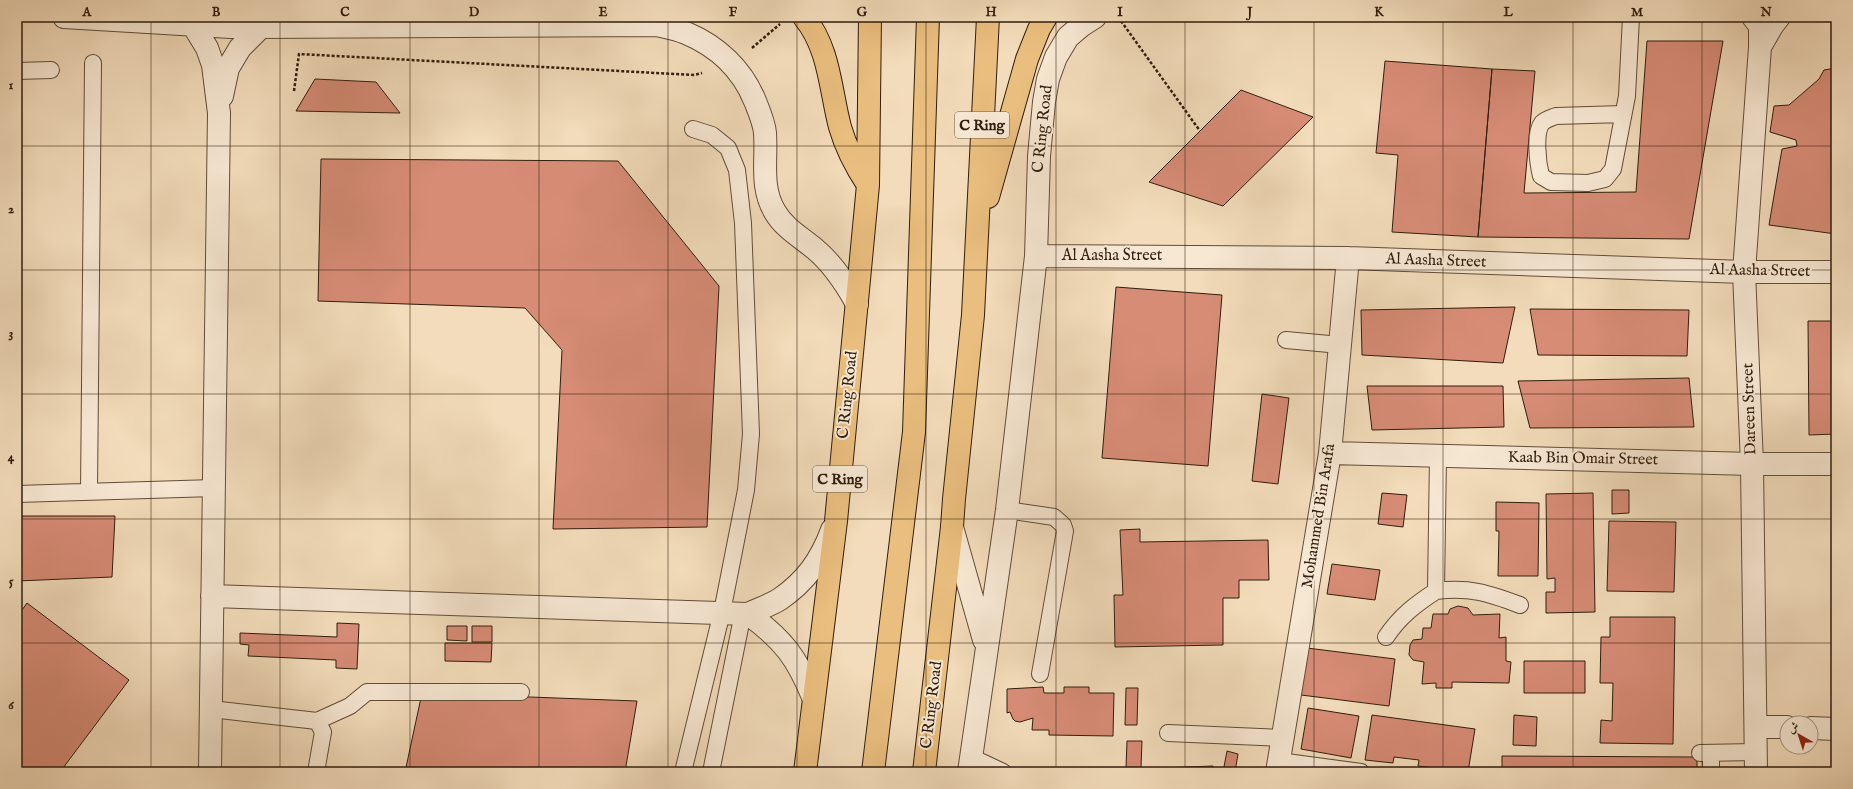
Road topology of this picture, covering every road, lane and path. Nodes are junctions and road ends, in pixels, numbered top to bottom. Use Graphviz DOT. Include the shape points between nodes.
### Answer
graph roads {
  1 [pos="64,17"];
  2 [pos="804,17"];
  3 [pos="870,17"];
  4 [pos="928,17"];
  5 [pos="988,17"];
  6 [pos="1046,17"];
  7 [pos="1095,17"];
  8 [pos="1118,17"];
  9 [pos="1631,17"];
  10 [pos="1753,17"];
  11 [pos="1779,17"];
  12 [pos="782,22"];
  13 [pos="193,25"];
  14 [pos="261,27"];
  15 [pos="1760,47"];
  16 [pos="94,63"];
  17 [pos="733,65"];
  18 [pos="51,70"];
  19 [pos="17,71"];
  20 [pos="294,91"];
  21 [pos="219,113"];
  22 [pos="1623,114"];
  23 [pos="693,129"];
  24 [pos="1200,131"];
  25 [pos="868,185"];
  26 [pos="978,233"];
  27 [pos="1036,256"];
  28 [pos="1348,258"];
  29 [pos="1744,272"];
  30 [pos="1836,272"];
  31 [pos="857,304"];
  32 [pos="1286,340"];
  33 [pos="1340,345"];
  34 [pos="1330,453"];
  35 [pos="1438,456"];
  36 [pos="1752,464"];
  37 [pos="1836,464"];
  38 [pos="214,488"];
  39 [pos="89,492"];
  40 [pos="17,494"];
  41 [pos="1008,510"];
  42 [pos="836,521"];
  43 [pos="952,527"];
  44 [pos="1436,591"];
  45 [pos="212,596"];
  46 [pos="1520,605"];
  47 [pos="738,613"];
  48 [pos="1386,636"];
  49 [pos="986,646"];
  50 [pos="1040,674"];
  51 [pos="521,692"];
  52 [pos="814,697"];
  53 [pos="210,709"];
  54 [pos="317,721"];
  55 [pos="1757,727"];
  56 [pos="1779,727"];
  57 [pos="1819,728"];
  58 [pos="1836,728"];
  59 [pos="1168,733"];
  60 [pos="1282,738"];
  61 [pos="1756,762"];
  62 [pos="970,765"];
  63 [pos="1278,767"];
  64 [pos="210,772"];
  65 [pos="316,772"];
  66 [pos="683,772"];
  67 [pos="711,772"];
  68 [pos="805,772"];
  69 [pos="874,772"];
  70 [pos="924,772"];
  71 [pos="1003,772"];
  72 [pos="1361,772"];
  73 [pos="1711,772"];
  1 -- 13 [label="street"];
  2 -- 25 [label="highway" via="817,36 828,67 846,147"];
  3 -- 25 [label="highway, C Ring Road / C Ring"];
  4 -- 69 [label="highway" via="914,432"];
  5 -- 26 [label="highway, C Ring Road / C Ring"];
  6 -- 26 [label="highway" via="1027,59"];
  7 -- 27 [label="street, C Ring Road" via="1068,38 1056,57 1048,79 1039,156"];
  8 -- 24 [label="path"];
  9 -- 22 [label="lane" via="1627,96"];
  10 -- 15 [label="street, Dareen Street" via="1760,26"];
  11 -- 15 [label="street, Dareen Street"];
  12 -- 17 [label="path"];
  13 -- 14 [label="street"];
  13 -- 21 [label="street" via="207,48 213,65"];
  14 -- 17 [label="street" via="657,25 685,32 711,46"];
  14 -- 21 [label="street" via="240,48 228,68"];
  15 -- 29 [label="street, Dareen Street"];
  16 -- 39 [label="lane"];
  17 -- 20 [label="path" via="694,76 299,54"];
  17 -- 31 [label="street" via="750,90 758,109 764,132 765,185 776,213 785,226 816,249 832,265"];
  18 -- 19 [label="lane"];
  21 -- 38 [label="street"];
  22 -- 22 [label="lane" via="1613,169 1604,179 1588,183 1551,182 1541,176 1538,160 1539,135 1542,124 1548,119 1556,116"];
  23 -- 47 [label="lane" via="712,135 728,148 737,170 743,223 751,434"];
  25 -- 31 [label="highway, C Ring Road / C Ring"];
  26 -- 43 [label="highway, C Ring Road / C Ring" via="973,315"];
  27 -- 28 [label="street, Al Aasha Street"];
  27 -- 41 [label="street, C Ring Road"];
  28 -- 29 [label="street, Al Aasha Street"];
  28 -- 33 [label="street, Mohammed Bin Arafa"];
  29 -- 30 [label="street, Al Aasha Street"];
  29 -- 36 [label="street, Dareen Street"];
  31 -- 42 [label="highway, C Ring Road / C Ring"];
  32 -- 33 [label="lane"];
  33 -- 34 [label="street, Mohammed Bin Arafa"];
  34 -- 35 [label="street, Kaab Bin Omair Street"];
  34 -- 60 [label="street, Mohammed Bin Arafa"];
  35 -- 36 [label="street, Kaab Bin Omair Street"];
  35 -- 44 [label="lane"];
  36 -- 37 [label="street, Kaab Bin Omair Street"];
  36 -- 55 [label="street, Dareen Street"];
  38 -- 39 [label="lane"];
  38 -- 45 [label="street"];
  39 -- 40 [label="lane"];
  41 -- 49 [label="street, C Ring Road"];
  41 -- 50 [label="lane" via="1054,517 1064,525 1065,530"];
  42 -- 47 [label="street" via="824,552 804,579 779,600"];
  42 -- 52 [label="highway, C Ring Road / C Ring"];
  43 -- 49 [label="street"];
  43 -- 70 [label="highway, C Ring Road / C Ring"];
  44 -- 46 [label="lane" via="1456,588 1478,591"];
  44 -- 48 [label="lane" via="1408,610"];
  45 -- 47 [label="street"];
  45 -- 53 [label="street"];
  47 -- 52 [label="street" via="770,630 789,649"];
  47 -- 66 [label="lane"];
  47 -- 67 [label="lane"];
  49 -- 62 [label="street, C Ring Road"];
  51 -- 54 [label="lane" via="367,692 350,706"];
  52 -- 68 [label="highway, C Ring Road / C Ring"];
  53 -- 54 [label="lane"];
  53 -- 64 [label="street"];
  54 -- 65 [label="lane" via="323,732"];
  55 -- 56 [label="street"];
  55 -- 61 [label="street, Dareen Street"];
  57 -- 58 [label="street"];
  59 -- 60 [label="lane"];
  60 -- 63 [label="street, Mohammed Bin Arafa"];
  61 -- 73 [label="lane" via="1706,753"];
  62 -- 71 [label="lane"];
  63 -- 72 [label="lane"];
}
